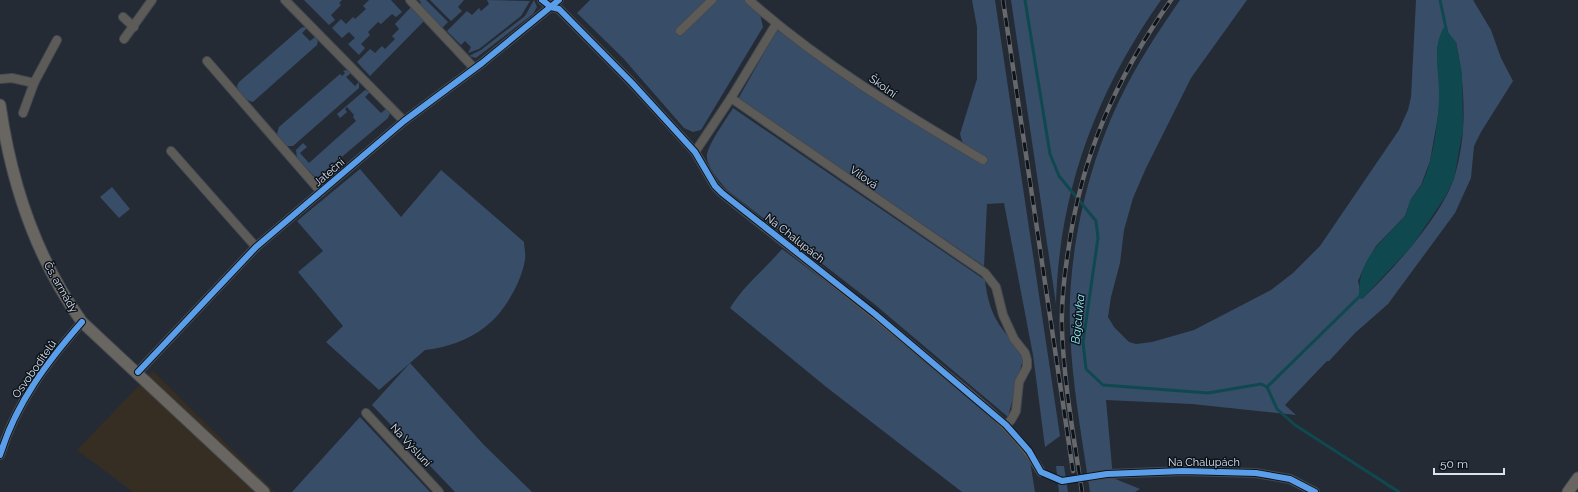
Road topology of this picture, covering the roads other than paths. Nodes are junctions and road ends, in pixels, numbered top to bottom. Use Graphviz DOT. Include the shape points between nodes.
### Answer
graph roads {
  1 [pos="152,0"];
  2 [pos="284,0"];
  3 [pos="410,0"];
  4 [pos="542,0"];
  5 [pos="559,0"];
  6 [pos="712,0"];
  7 [pos="749,0"];
  8 [pos="551,7"];
  9 [pos="123,17"];
  10 [pos="776,24"];
  11 [pos="134,27"];
  12 [pos="680,31"];
  13 [pos="124,39"];
  14 [pos="57,40"];
  15 [pos="207,61"];
  16 [pos="474,68"];
  17 [pos="0,79"];
  18 [pos="34,83"];
  19 [pos="731,98"];
  20 [pos="0,105"];
  21 [pos="23,113"];
  22 [pos="404,121"];
  23 [pos="171,150"];
  24 [pos="695,152"];
  25 [pos="983,160"];
  26 [pos="321,192"];
  27 [pos="256,247"];
  28 [pos="82,322"];
  29 [pos="138,372"];
  30 [pos="366,413"];
  31 [pos="1006,425"];
  32 [pos="0,455"];
  33 [pos="1042,472"];
  34 [pos="1089,477"];
  35 [pos="1578,478"];
  36 [pos="264,492"];
  37 [pos="439,492"];
  38 [pos="1315,492"];
  39 [pos="1568,492"];
  1 -- 11 [label="street"];
  2 -- 22 [label="street"];
  3 -- 16 [label="street"];
  4 -- 8 [label="street, Na Chalupách"];
  5 -- 8 [label="street, Jateční"];
  6 -- 12 [label="street"];
  7 -- 10 [label="street, Školní"];
  8 -- 16 [label="street, Jateční"];
  8 -- 24 [label="street, Na Chalupách" via="559,9"];
  9 -- 11 [label="street"];
  10 -- 19 [label="street"];
  10 -- 25 [label="street, Školní" via="889,104"];
  11 -- 13 [label="street"];
  14 -- 18 [label="street"];
  15 -- 26 [label="street"];
  16 -- 22 [label="street, Jateční"];
  17 -- 18 [label="street" via="12,78"];
  18 -- 21 [label="street"];
  19 -- 24 [label="street"];
  19 -- 31 [label="street, Vilová" via="985,273 996,287 1003,316 1027,360 1020,382 1016,411"];
  20 -- 28 [label="main road, Čs. armády" via="9,158 22,202 49,269"];
  22 -- 26 [label="street, Jateční"];
  23 -- 27 [label="street"];
  24 -- 31 [label="street, Na Chalupách" via="722,193 875,314"];
  26 -- 27 [label="street, Jateční"];
  27 -- 29 [label="street, Jateční"];
  28 -- 29 [label="main road, Čs. armády"];
  28 -- 32 [label="street, Osvoboditelů" via="32,386 16,413"];
  29 -- 36 [label="main road, Čs. armády"];
  30 -- 37 [label="street, Na Výsluní"];
  31 -- 33 [label="street, Na Chalupách" via="1029,451"];
  34 -- 38 [label="street, Na Chalupách" via="1183,471 1256,473 1290,479"];
  35 -- 39 [label="main road"];
}
